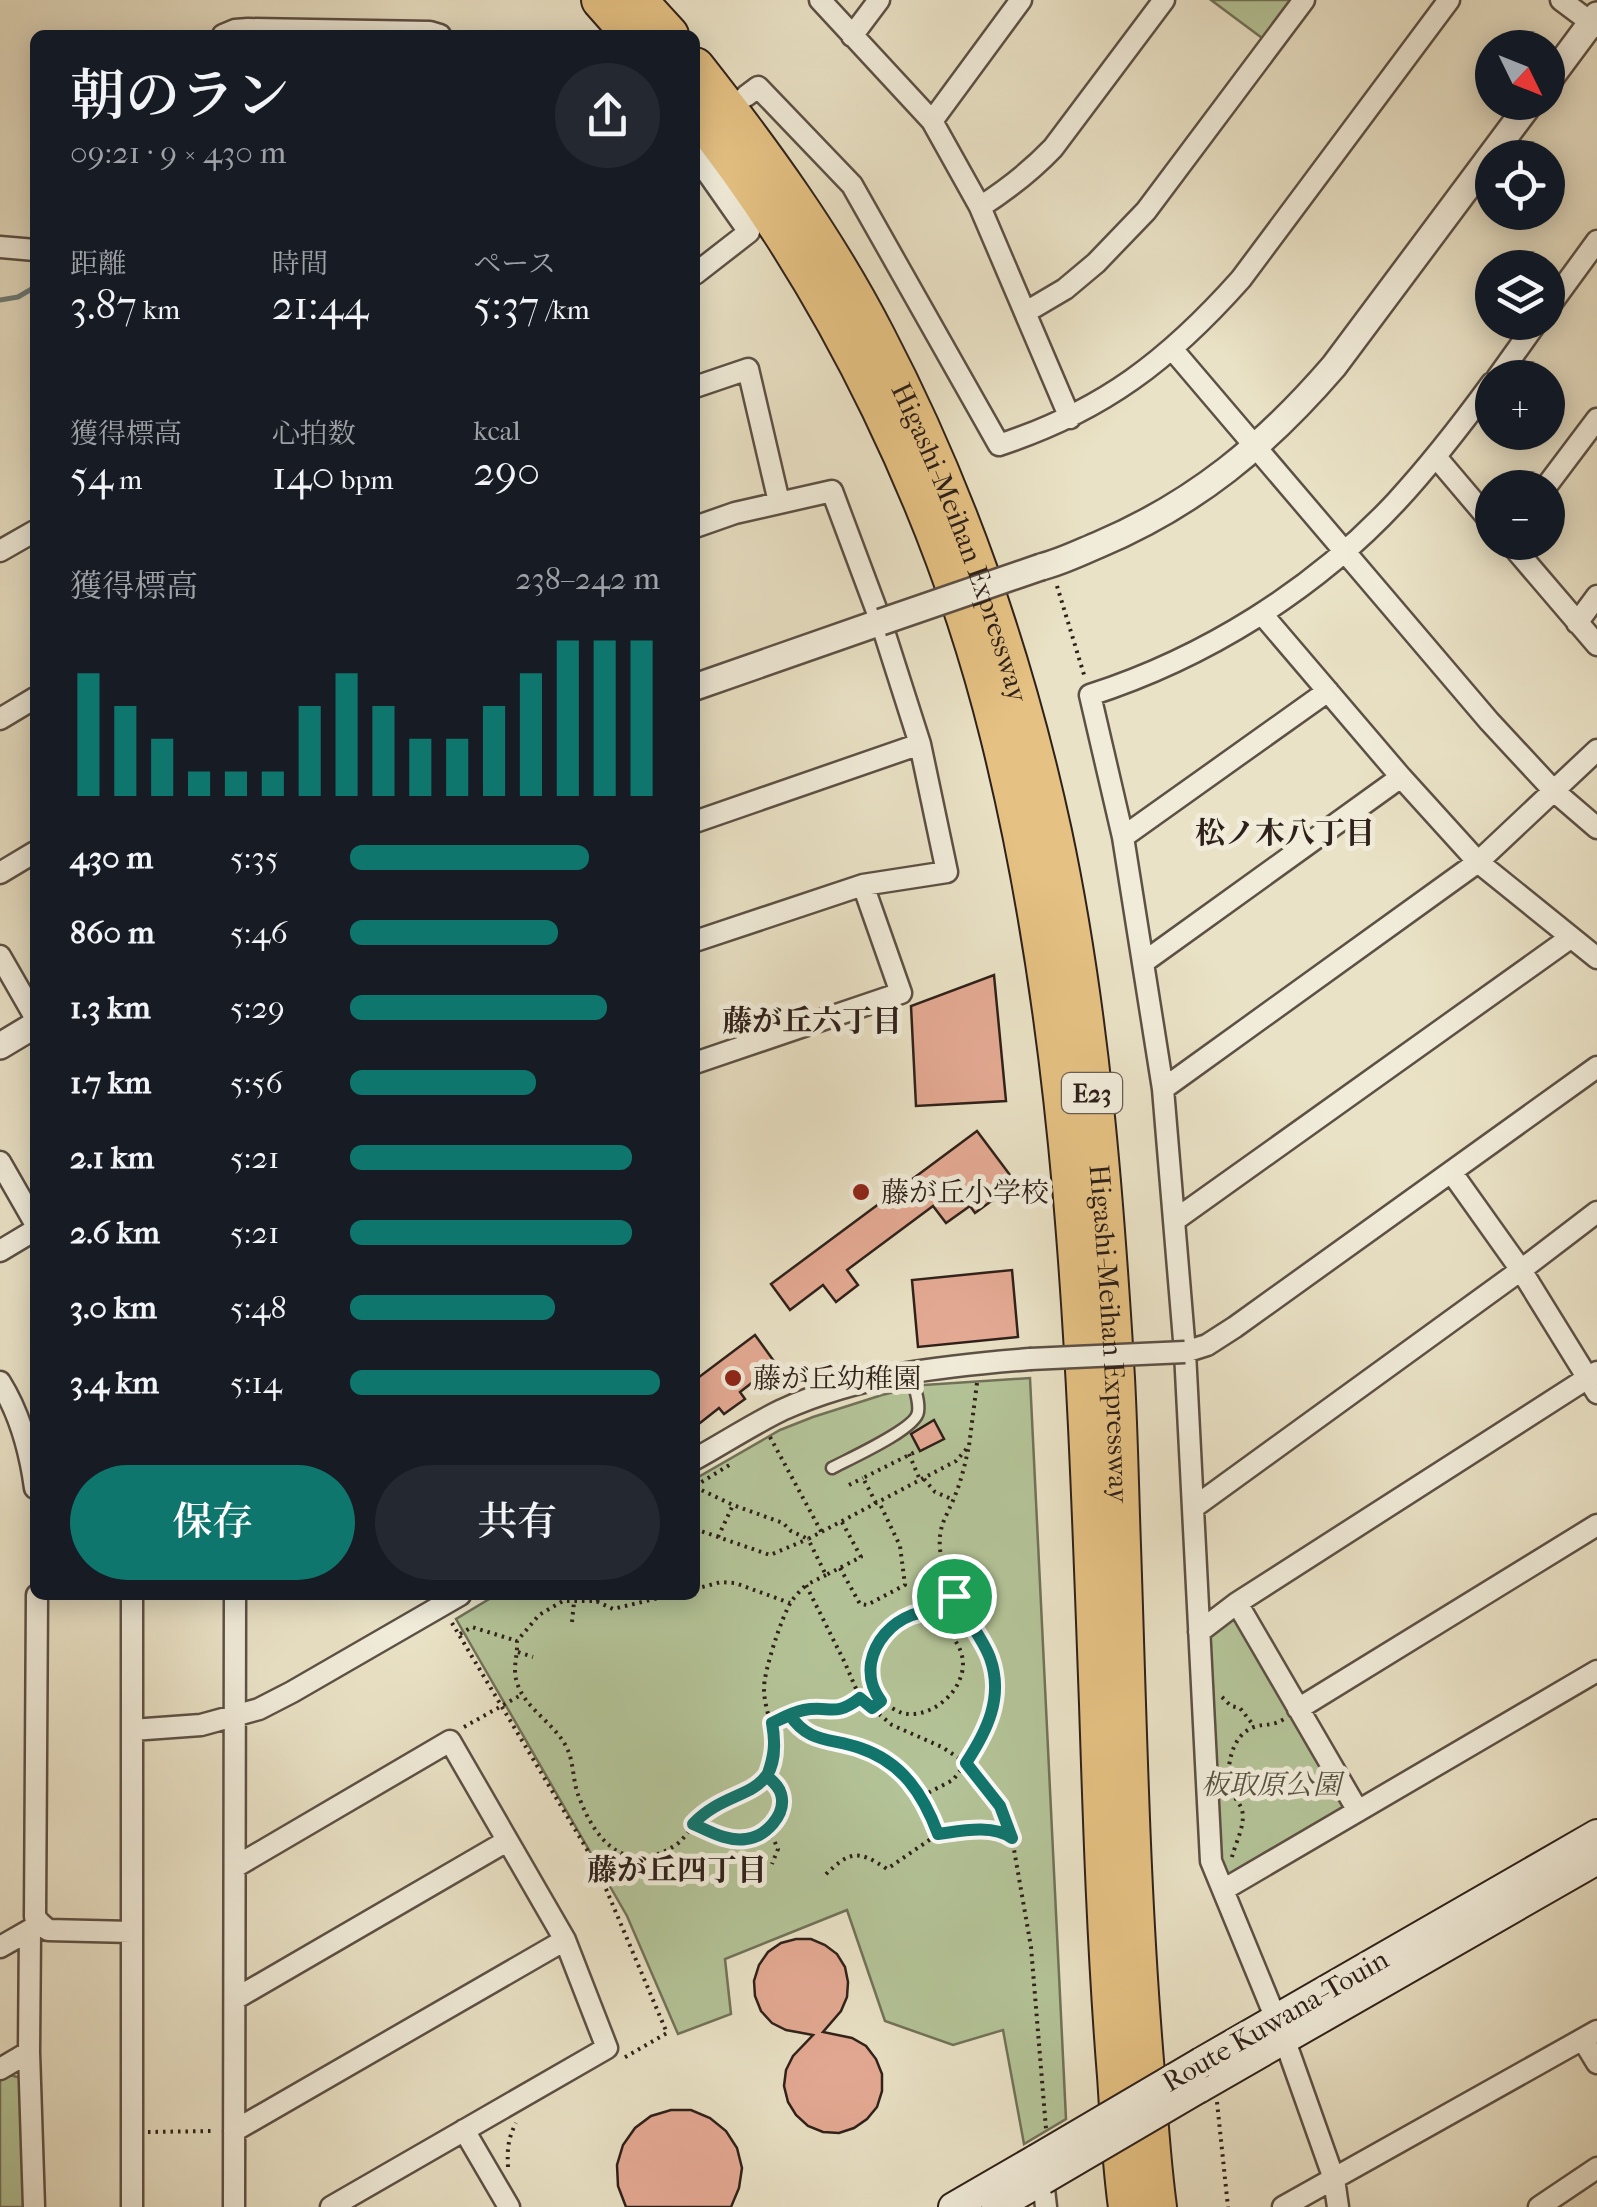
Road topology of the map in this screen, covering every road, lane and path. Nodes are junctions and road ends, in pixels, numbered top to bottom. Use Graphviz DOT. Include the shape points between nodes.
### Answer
graph roads {
  1 [pos="601,0"];
  2 [pos="637,0"];
  3 [pos="820,0"];
  4 [pos="879,0"];
  5 [pos="1022,0"];
  6 [pos="1164,0"];
  7 [pos="1304,0"];
  8 [pos="1448,0"];
  9 [pos="1561,0"];
  10 [pos="1595,21"];
  11 [pos="235,30"];
  12 [pos="309,30"];
  13 [pos="628,30"];
  14 [pos="664,30"];
  15 [pos="852,36"];
  16 [pos="1565,59"];
  17 [pos="700,73"];
  18 [pos="746,96"];
  19 [pos="700,118"];
  20 [pos="1518,120"];
  21 [pos="932,121"];
  22 [pos="700,163"];
  23 [pos="980,207"];
  24 [pos="1597,242"];
  25 [pos="0,248"];
  26 [pos="30,250"];
  27 [pos="700,270"];
  28 [pos="1565,285"];
  29 [pos="1026,312"];
  30 [pos="1173,350"];
  31 [pos="700,385"];
  32 [pos="1475,405"];
  33 [pos="1070,418"];
  34 [pos="1597,418"];
  35 [pos="1257,447"];
  36 [pos="1436,457"];
  37 [pos="1558,470"];
  38 [pos="778,502"];
  39 [pos="1475,504"];
  40 [pos="700,525"];
  41 [pos="30,534"];
  42 [pos="1344,551"];
  43 [pos="0,552"];
  44 [pos="1524,560"];
  45 [pos="1048,574"];
  46 [pos="1597,596"];
  47 [pos="1262,614"];
  48 [pos="882,622"];
  49 [pos="1577,623"];
  50 [pos="1597,645"];
  51 [pos="700,686"];
  52 [pos="1328,691"];
  53 [pos="1090,696"];
  54 [pos="30,701"];
  55 [pos="0,718"];
  56 [pos="920,744"];
  57 [pos="1597,750"];
  58 [pos="1402,777"];
  59 [pos="1554,791"];
  60 [pos="700,820"];
  61 [pos="1597,828"];
  62 [pos="1122,836"];
  63 [pos="30,855"];
  64 [pos="1478,862"];
  65 [pos="0,873"];
  66 [pos="863,885"];
  67 [pos="1570,938"];
  68 [pos="700,939"];
  69 [pos="0,956"];
  70 [pos="1597,958"];
  71 [pos="1144,962"];
  72 [pos="30,1008"];
  73 [pos="30,1028"];
  74 [pos="0,1046"];
  75 [pos="700,1061"];
  76 [pos="1597,1067"];
  77 [pos="1163,1089"];
  78 [pos="0,1162"];
  79 [pos="1452,1172"];
  80 [pos="1597,1212"];
  81 [pos="30,1218"];
  82 [pos="1175,1220"];
  83 [pos="30,1230"];
  84 [pos="0,1250"];
  85 [pos="1521,1270"];
  86 [pos="1185,1352"];
  87 [pos="910,1372"];
  88 [pos="978,1378"];
  89 [pos="1594,1381"];
  90 [pos="0,1382"];
  91 [pos="768,1433"];
  92 [pos="969,1446"];
  93 [pos="700,1456"];
  94 [pos="731,1464"];
  95 [pos="30,1465"];
  96 [pos="832,1468"];
  97 [pos="863,1478"];
  98 [pos="922,1480"];
  99 [pos="700,1484"];
  100 [pos="850,1485"];
  101 [pos="700,1489"];
  102 [pos="954,1500"];
  103 [pos="877,1503"];
  104 [pos="733,1505"];
  105 [pos="1193,1508"];
  106 [pos="842,1522"];
  107 [pos="1597,1524"];
  108 [pos="700,1532"];
  109 [pos="822,1533"];
  110 [pos="718,1538"];
  111 [pos="808,1539"];
  112 [pos="840,1568"];
  113 [pos="826,1575"];
  114 [pos="806,1585"];
  115 [pos="700,1588"];
  116 [pos="954,1596"];
  117 [pos="36,1600"];
  118 [pos="132,1600"];
  119 [pos="235,1600"];
  120 [pos="451,1600"];
  121 [pos="561,1600"];
  122 [pos="569,1600"];
  123 [pos="650,1600"];
  124 [pos="596,1601"];
  125 [pos="574,1602"];
  126 [pos="790,1603"];
  127 [pos="1237,1603"];
  128 [pos="922,1613"];
  129 [pos="448,1618"];
  130 [pos="572,1622"];
  131 [pos="1199,1632"];
  132 [pos="459,1635"];
  133 [pos="517,1641"];
  134 [pos="518,1652"];
  135 [pos="532,1658"];
  136 [pos="1597,1671"];
  137 [pos="1219,1691"];
  138 [pos="521,1695"];
  139 [pos="860,1698"];
  140 [pos="881,1701"];
  141 [pos="501,1707"];
  142 [pos="872,1708"];
  143 [pos="1298,1708"];
  144 [pos="790,1715"];
  145 [pos="235,1717"];
  146 [pos="772,1723"];
  147 [pos="1254,1726"];
  148 [pos="132,1730"];
  149 [pos="450,1740"];
  150 [pos="966,1763"];
  151 [pos="767,1776"];
  152 [pos="922,1796"];
  153 [pos="1358,1811"];
  154 [pos="693,1824"];
  155 [pos="766,1830"];
  156 [pos="938,1834"];
  157 [pos="1597,1834"];
  158 [pos="1012,1838"];
  159 [pos="508,1841"];
  160 [pos="618,1853"];
  161 [pos="1597,1860"];
  162 [pos="772,1864"];
  163 [pos="235,1868"];
  164 [pos="824,1876"];
  165 [pos="604,1885"];
  166 [pos="1223,1890"];
  167 [pos="35,1927"];
  168 [pos="132,1932"];
  169 [pos="565,1940"];
  170 [pos="0,1948"];
  171 [pos="234,1999"];
  172 [pos="1280,2030"];
  173 [pos="1590,2036"];
  174 [pos="29,2052"];
  175 [pos="615,2062"];
  176 [pos="1597,2063"];
  177 [pos="0,2069"];
  178 [pos="1205,2083"];
  179 [pos="519,2119"];
  180 [pos="464,2130"];
  181 [pos="234,2131"];
  182 [pos="145,2132"];
  183 [pos="1597,2168"];
  184 [pos="508,2170"];
  185 [pos="1043,2171"];
  186 [pos="1334,2179"];
  187 [pos="34,2207"];
  188 [pos="132,2207"];
  189 [pos="234,2207"];
  190 [pos="331,2207"];
  191 [pos="508,2207"];
  192 [pos="953,2207"];
  193 [pos="996,2207"];
  194 [pos="1128,2207"];
  195 [pos="1156,2207"];
  196 [pos="1228,2207"];
  197 [pos="1283,2207"];
  198 [pos="1338,2207"];
  199 [pos="1539,2207"];
  1 -- 13 [label="highway"];
  2 -- 14 [label="highway"];
  3 -- 15 [label="street"];
  4 -- 15 [label="street"];
  5 -- 21 [label="street"];
  6 -- 23 [label="street" via="1053,148"];
  7 -- 29 [label="street" via="1136,223 1065,290"];
  8 -- 30 [label="street" via="1241,279"];
  9 -- 10 [label="street"];
  10 -- 16 [label="street"];
  11 -- 12 [label="street"];
  15 -- 21 [label="street"];
  17 -- 195 [label="highway, Higashi-Meihan Expressway / E23" via="794,200 913,411 996,625 1052,835 1089,1062 1115,1381 1137,1984"];
  18 -- 33 [label="street" via="758,87 852,185 999,445"];
  19 -- 194 [label="highway, Higashi-Meihan Expressway / E23" via="796,254 887,421 970,634 1024,839 1059,1066 1088,1384 1110,1990"];
  20 -- 35 [label="street" via="1334,366"];
  21 -- 23 [label="street"];
  22 -- 27 [label="street" via="749,232"];
  23 -- 29 [label="street"];
  24 -- 28 [label="street"];
  25 -- 26 [label="street"];
  29 -- 33 [label="street"];
  30 -- 33 [label="street"];
  30 -- 35 [label="street"];
  31 -- 38 [label="street" via="748,369"];
  32 -- 36 [label="street"];
  34 -- 37 [label="street"];
  35 -- 42 [label="street"];
  35 -- 45 [label="street" via="1198,492"];
  36 -- 39 [label="street"];
  36 -- 42 [label="street"];
  38 -- 40 [label="street"];
  38 -- 48 [label="street" via="832,491"];
  41 -- 43 [label="street"];
  42 -- 47 [label="street"];
  42 -- 59 [label="street"];
  44 -- 49 [label="street"];
  45 -- 48 [label="street, bridge"];
  45 -- 53 [label="path"];
  46 -- 49 [label="street"];
  47 -- 52 [label="street"];
  47 -- 53 [label="street" via="1180,659"];
  48 -- 51 [label="street"];
  48 -- 56 [label="street"];
  49 -- 50 [label="street"];
  52 -- 58 [label="street"];
  52 -- 62 [label="street"];
  53 -- 62 [label="street"];
  54 -- 55 [label="street"];
  56 -- 60 [label="street"];
  56 -- 66 [label="street" via="947,872"];
  57 -- 59 [label="street"];
  58 -- 64 [label="street"];
  58 -- 71 [label="street"];
  59 -- 61 [label="street"];
  59 -- 64 [label="street"];
  62 -- 71 [label="street"];
  63 -- 65 [label="street"];
  64 -- 67 [label="street"];
  64 -- 77 [label="street"];
  66 -- 68 [label="street"];
  66 -- 75 [label="street" via="901,994"];
  67 -- 70 [label="street"];
  67 -- 82 [label="street"];
  69 -- 72 [label="street"];
  71 -- 77 [label="street"];
  73 -- 74 [label="street"];
  76 -- 79 [label="street"];
  77 -- 82 [label="street"];
  78 -- 81 [label="street"];
  79 -- 85 [label="street"];
  79 -- 86 [label="street" via="1235,1327"];
  80 -- 85 [label="street"];
  82 -- 86 [label="street"];
  83 -- 84 [label="street"];
  85 -- 89 [label="street"];
  85 -- 105 [label="street"];
  86 -- 87 [label="street, bridge" via="964,1363"];
  86 -- 105 [label="street"];
  87 -- 93 [label="street" via="805,1400"];
  87 -- 96 [label="lane" via="917,1418"];
  88 -- 92 [label="path"];
  89 -- 127 [label="street"];
  90 -- 95 [label="street"];
  91 -- 109 [label="path"];
  92 -- 98 [label="path"];
  92 -- 102 [label="path"];
  94 -- 99 [label="path"];
  97 -- 98 [label="path" via="912,1453"];
  97 -- 100 [label="path"];
  97 -- 103 [label="path"];
  98 -- 102 [label="path"];
  98 -- 103 [label="path"];
  101 -- 104 [label="path"];
  102 -- 116 [label="path" via="943,1517 940,1545"];
  103 -- 106 [label="path"];
  103 -- 112 [label="path" via="900,1546 905,1585 860,1604"];
  104 -- 110 [label="path"];
  104 -- 111 [label="path"];
  105 -- 131 [label="street"];
  106 -- 109 [label="path"];
  106 -- 112 [label="path" via="861,1556"];
  107 -- 143 [label="street"];
  108 -- 110 [label="path"];
  109 -- 111 [label="path"];
  110 -- 111 [label="path" via="770,1555"];
  111 -- 113 [label="path"];
  112 -- 113 [label="path"];
  113 -- 114 [label="path"];
  114 -- 126 [label="path"];
  114 -- 139 [label="path"];
  115 -- 126 [label="path" via="734,1583"];
  116 -- 128 [label="path"];
  116 -- 150 [label="path" via="990,1656 996,1683 988,1725"];
  117 -- 167 [label="street"];
  118 -- 148 [label="street"];
  119 -- 145 [label="street"];
  120 -- 145 [label="street" via="292,1692"];
  121 -- 133 [label="path"];
  122 -- 125 [label="path"];
  123 -- 124 [label="path" via="612,1609"];
  124 -- 125 [label="path"];
  125 -- 130 [label="path"];
  126 -- 146 [label="path" via="765,1672"];
  127 -- 131 [label="street"];
  127 -- 143 [label="street"];
  128 -- 140 [label="path" via="902,1620 880,1641 871,1682"];
  128 -- 140 [label="path" via="961,1650 958,1684 927,1711 902,1713"];
  129 -- 132 [label="path"];
  131 -- 166 [label="street" via="1211,1861"];
  132 -- 133 [label="path" via="472,1628"];
  132 -- 141 [label="path"];
  133 -- 134 [label="path"];
  134 -- 135 [label="path"];
  134 -- 138 [label="path"];
  136 -- 153 [label="street"];
  137 -- 147 [label="path"];
  138 -- 141 [label="path"];
  138 -- 160 [label="path" via="568,1752 578,1796 602,1841"];
  139 -- 142 [label="path"];
  139 -- 144 [label="path" via="847,1708"];
  140 -- 142 [label="path"];
  141 -- 149 [label="path"];
  141 -- 165 [label="path"];
  142 -- 150 [label="path"];
  143 -- 147 [label="path" via="1276,1724"];
  143 -- 153 [label="street"];
  144 -- 146 [label="path"];
  144 -- 152 [label="path" via="804,1732 876,1756"];
  145 -- 148 [label="street"];
  145 -- 163 [label="street"];
  146 -- 151 [label="path" via="776,1743"];
  147 -- 166 [label="path" via="1230,1758 1230,1786 1242,1824"];
  148 -- 168 [label="street"];
  149 -- 159 [label="street"];
  149 -- 163 [label="street"];
  150 -- 152 [label="path" via="953,1780"];
  150 -- 158 [label="path" via="1000,1806"];
  151 -- 154 [label="path"];
  151 -- 155 [label="path" via="781,1790 782,1804"];
  152 -- 156 [label="path"];
  153 -- 166 [label="street"];
  154 -- 155 [label="path" via="734,1839"];
  154 -- 160 [label="path" via="682,1841 651,1856"];
  155 -- 162 [label="path" via="778,1849"];
  156 -- 158 [label="path" via="980,1830"];
  156 -- 164 [label="path" via="887,1869 856,1854"];
  157 -- 172 [label="main road, Route Kuwana-Touin"];
  158 -- 185 [label="path" via="1031,1947"];
  159 -- 169 [label="street"];
  159 -- 171 [label="street"];
  160 -- 165 [label="path"];
  161 -- 172 [label="main road, Route Kuwana-Touin"];
  163 -- 171 [label="street"];
  165 -- 175 [label="path" via="667,2033"];
  166 -- 172 [label="street"];
  167 -- 168 [label="street"];
  167 -- 170 [label="street"];
  167 -- 174 [label="street"];
  168 -- 188 [label="street"];
  169 -- 180 [label="street" via="607,2048"];
  169 -- 181 [label="street"];
  171 -- 181 [label="street"];
  172 -- 178 [label="main road, Route Kuwana-Touin"];
  172 -- 186 [label="street"];
  173 -- 176 [label="street"];
  173 -- 186 [label="street"];
  174 -- 177 [label="street"];
  174 -- 187 [label="street"];
  178 -- 185 [label="main road, Route Kuwana-Touin, bridge"];
  178 -- 196 [label="path"];
  179 -- 184 [label="path" via="510,2135"];
  180 -- 190 [label="street"];
  180 -- 191 [label="street"];
  181 -- 182 [label="path"];
  181 -- 189 [label="street"];
  183 -- 199 [label="street"];
  185 -- 192 [label="main road, Route Kuwana-Touin"];
  185 -- 193 [label="main road, Route Kuwana-Touin"];
  186 -- 197 [label="street"];
  186 -- 198 [label="street"];
}
